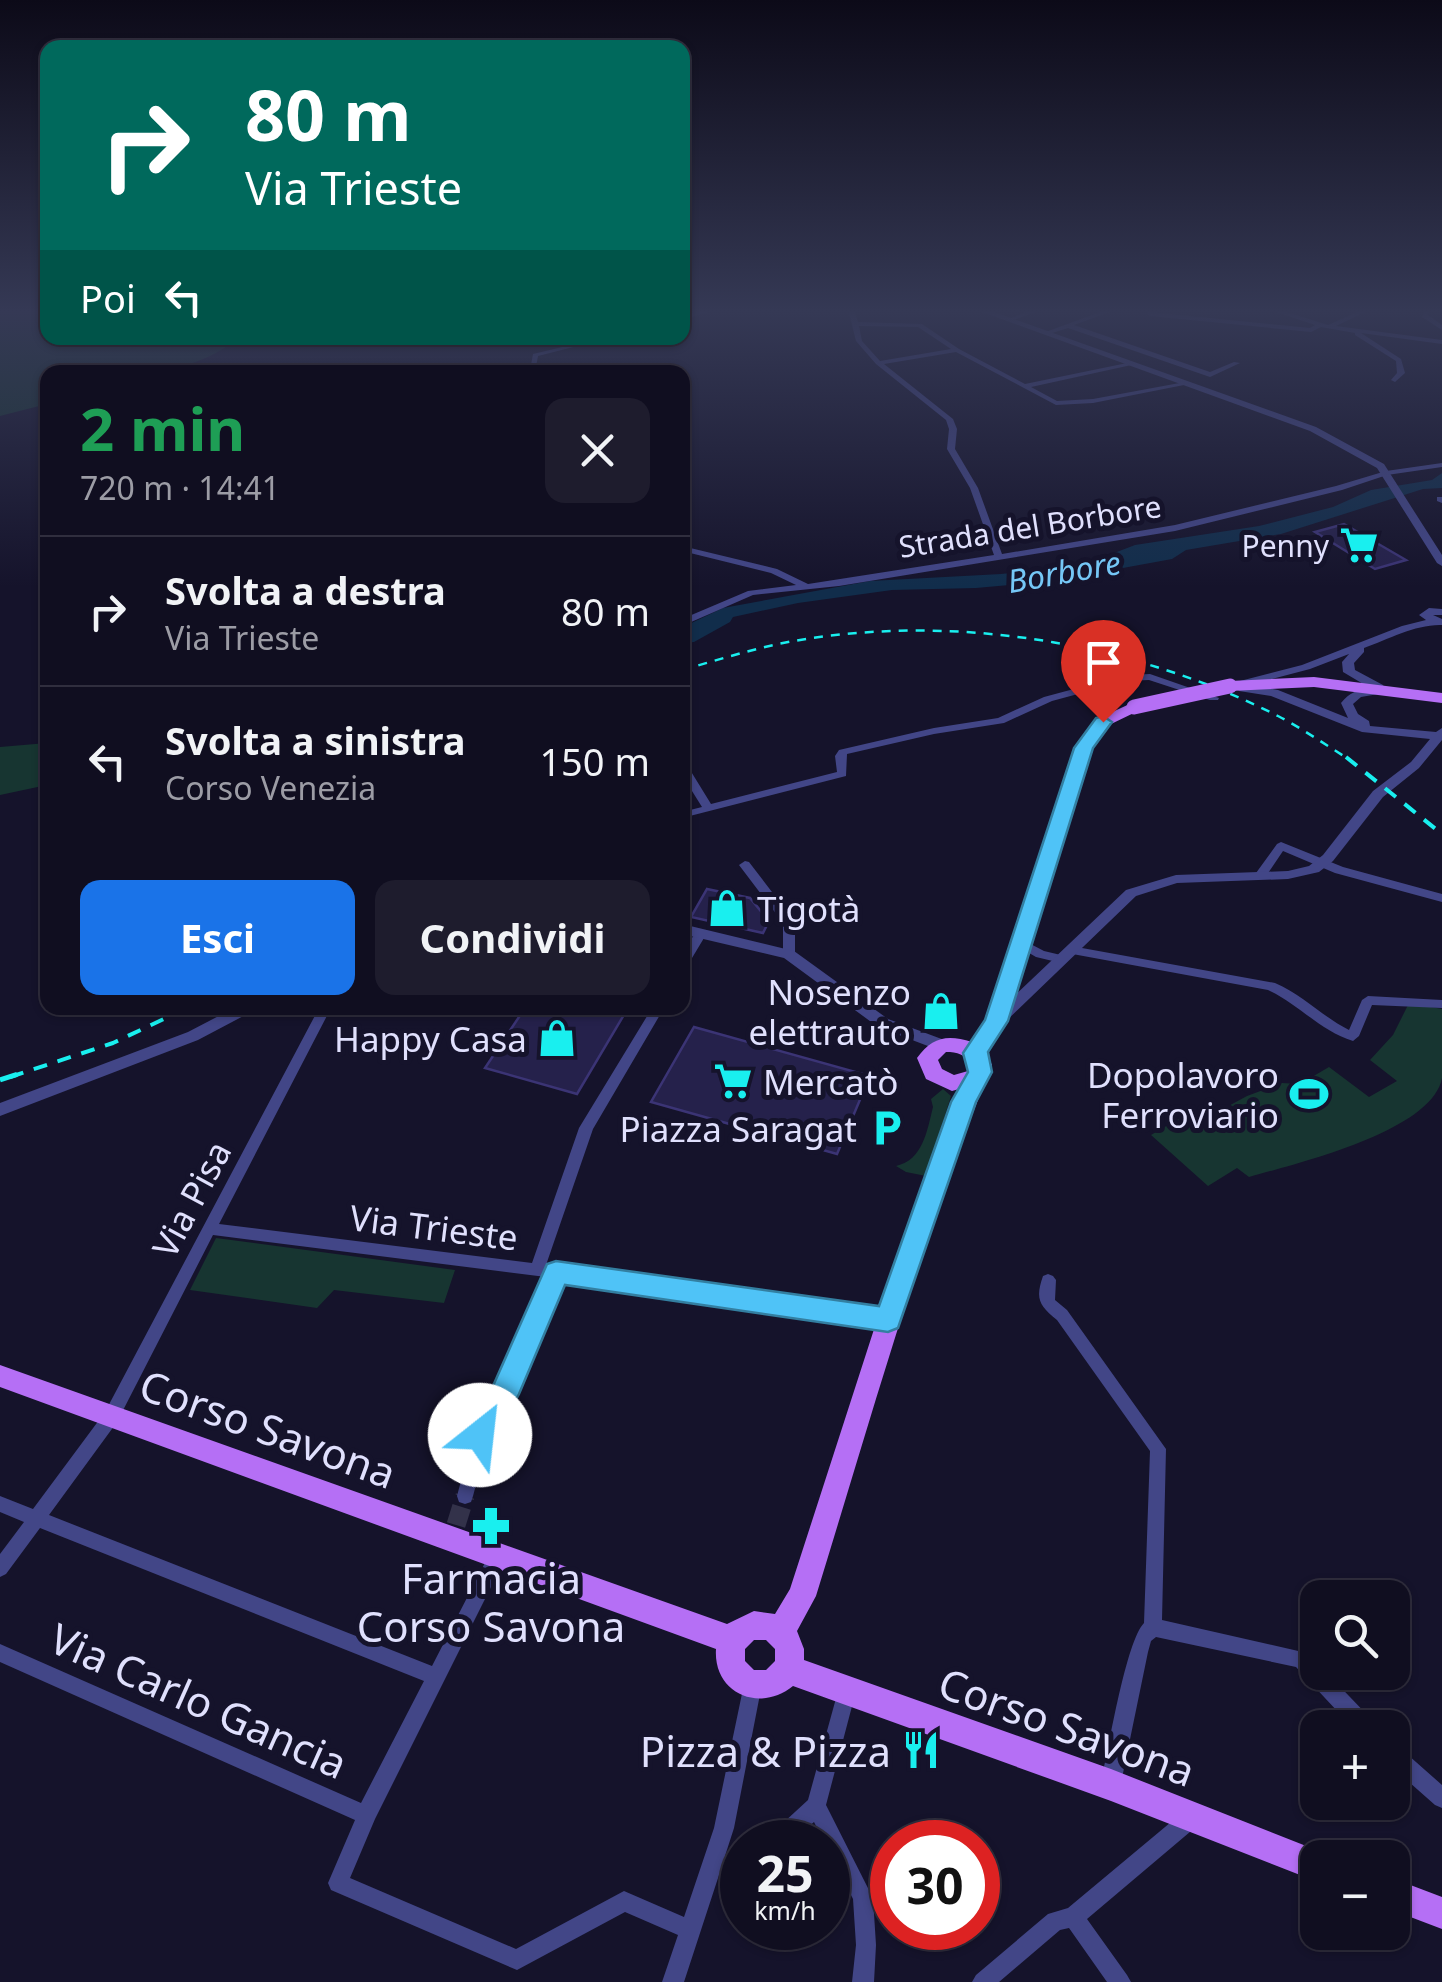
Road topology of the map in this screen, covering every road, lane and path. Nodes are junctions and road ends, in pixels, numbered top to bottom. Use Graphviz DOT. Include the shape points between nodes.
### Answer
graph roads {
  1 [pos="927,401"];
  2 [pos="1053,401"];
  3 [pos="1084,401"];
  4 [pos="1235,401"];
  5 [pos="1442,465"];
  6 [pos="1388,476"];
  7 [pos="690,550"];
  8 [pos="998,556"];
  9 [pos="1442,563"];
  10 [pos="808,587"];
  11 [pos="1437,616"];
  12 [pos="690,620"];
  13 [pos="1370,644"];
  14 [pos="1230,686"];
  15 [pos="1383,690"];
  16 [pos="1214,698"];
  17 [pos="1442,698"];
  18 [pos="1388,733"];
  19 [pos="1441,734"];
  20 [pos="690,778"];
  21 [pos="708,808"];
  22 [pos="690,812"];
  23 [pos="1322,863"];
  24 [pos="744,865"];
  25 [pos="1260,876"];
  26 [pos="1442,898"];
  27 [pos="690,931"];
  28 [pos="701,933"];
  29 [pos="1021,943"];
  30 [pos="690,952"];
  31 [pos="790,954"];
  32 [pos="1066,954"];
  33 [pos="1442,1004"];
  34 [pos="233,1015"];
  35 [pos="319,1015"];
  36 [pos="654,1015"];
  37 [pos="996,1021"];
  38 [pos="934,1052"];
  39 [pos="975,1053"];
  40 [pos="958,1093"];
  41 [pos="0,1110"];
  42 [pos="209,1229"];
  43 [pos="538,1270"];
  44 [pos="556,1272"];
  45 [pos="1048,1280"];
  46 [pos="888,1320"];
  47 [pos="0,1376"];
  48 [pos="111,1417"];
  49 [pos="465,1496"];
  50 [pos="0,1504"];
  51 [pos="36,1519"];
  52 [pos="498,1555"];
  53 [pos="0,1568"];
  54 [pos="1153,1627"];
  55 [pos="780,1632"];
  56 [pos="733,1640"];
  57 [pos="0,1653"];
  58 [pos="787,1670"];
  59 [pos="438,1677"];
  60 [pos="753,1684"];
  61 [pos="847,1691"];
  62 [pos="1349,1710"];
  63 [pos="1410,1770"];
  64 [pos="1110,1785"];
  65 [pos="1442,1798"];
  66 [pos="816,1806"];
  67 [pos="368,1812"];
  68 [pos="1192,1817"];
  69 [pos="801,1820"];
  70 [pos="1300,1859"];
  71 [pos="715,1864"];
  72 [pos="720,1865"];
  73 [pos="1410,1901"];
  74 [pos="1442,1913"];
  75 [pos="1073,1917"];
  76 [pos="691,1930"];
  77 [pos="673,1982"];
  78 [pos="863,1982"];
  79 [pos="983,1982"];
  80 [pos="1120,1982"];
  1 -- 8 [label="street" via="949,419 951,449 974,488"];
  2 -- 3 [label="street"];
  4 -- 6 [label="street" via="1322,433"];
  5 -- 6 [label="street, Strada del Borbore"];
  6 -- 8 [label="street, Strada del Borbore" via="1175,528"];
  6 -- 9 [label="street"];
  7 -- 10 [label="street" via="774,571"];
  8 -- 10 [label="street, Strada del Borbore"];
  10 -- 12 [label="street, Strada del Borbore" via="751,593"];
  11 -- 13 [label="street"];
  13 -- 14 [label="street"];
  13 -- 15 [label="street" via="1348,667"];
  14 -- 15 [label="main road" via="1297,681"];
  14 -- 18 [label="street" via="1264,690"];
  14 -- 29 [label="main road, bridge" via="1134,708 1103,722 1083,748"];
  15 -- 17 [label="main road"];
  15 -- 18 [label="street" via="1347,703 1353,716"];
  16 -- 21 [label="street" via="1150,677 1126,678 1048,698 1000,722 843,752 842,774"];
  18 -- 19 [label="street"];
  19 -- 23 [label="street" via="1378,794"];
  20 -- 21 [label="street"];
  21 -- 22 [label="street"];
  23 -- 25 [label="street" via="1304,872"];
  23 -- 25 [label="street" via="1281,846"];
  23 -- 26 [label="street"];
  24 -- 31 [label="street" via="789,922"];
  25 -- 32 [label="street" via="1146,886"];
  27 -- 28 [label="street"];
  28 -- 30 [label="street"];
  28 -- 31 [label="street"];
  29 -- 32 [label="street" via="1040,954"];
  29 -- 37 [label="main road"];
  31 -- 38 [label="street"];
  32 -- 33 [label="street" via="1271,986 1353,1036 1368,1000"];
  32 -- 37 [label="street"];
  34 -- 41 [label="street"];
  35 -- 42 [label="street, Via Pisa"];
  36 -- 43 [label="street" via="586,1128"];
  37 -- 39 [label="main road"];
  38 -- 39 [label="main road" via="959,1045"];
  38 -- 40 [label="main road" via="933,1074"];
  39 -- 40 [label="main road" via="982,1066"];
  40 -- 46 [label="main road"];
  42 -- 43 [label="street, Via Trieste"];
  42 -- 48 [label="street, Via Pisa"];
  43 -- 44 [label="street, Via Trieste"];
  44 -- 46 [label="street, Via Trieste"];
  44 -- 49 [label="street" via="482,1431"];
  45 -- 54 [label="street" via="1047,1303 1158,1449"];
  46 -- 55 [label="main road" via="802,1596"];
  47 -- 48 [label="main road, Corso Savona"];
  48 -- 51 [label="street, Via Pisa"];
  48 -- 52 [label="main road, Corso Savona" via="454,1532"];
  50 -- 51 [label="street"];
  51 -- 53 [label="street, Via Pisa"];
  51 -- 59 [label="street"];
  52 -- 56 [label="main road, Corso Savona"];
  52 -- 59 [label="street"];
  54 -- 62 [label="street" via="1301,1659"];
  54 -- 64 [label="street" via="1139,1652"];
  55 -- 56 [label="main road" via="754,1624"];
  55 -- 58 [label="main road" via="790,1650"];
  56 -- 60 [label="main road" via="733,1667"];
  57 -- 67 [label="street, Via Carlo Gancia"];
  58 -- 60 [label="main road" via="773,1683"];
  58 -- 61 [label="main road, Corso Savona"];
  59 -- 67 [label="street"];
  60 -- 71 [label="street"];
  61 -- 64 [label="main road, Corso Savona"];
  61 -- 66 [label="street"];
  63 -- 65 [label="street"];
  64 -- 68 [label="main road, Corso Savona"];
  66 -- 69 [label="street"];
  66 -- 78 [label="street" via="863,1898"];
  67 -- 76 [label="street" via="338,1884 517,1960 624,1901"];
  68 -- 70 [label="main road, Corso Savona"];
  68 -- 75 [label="street"];
  71 -- 72 [label="street"];
  71 -- 76 [label="street"];
  73 -- 74 [label="main road"];
  75 -- 79 [label="street" via="1055,1921"];
  75 -- 80 [label="street"];
  76 -- 77 [label="street"];
}
